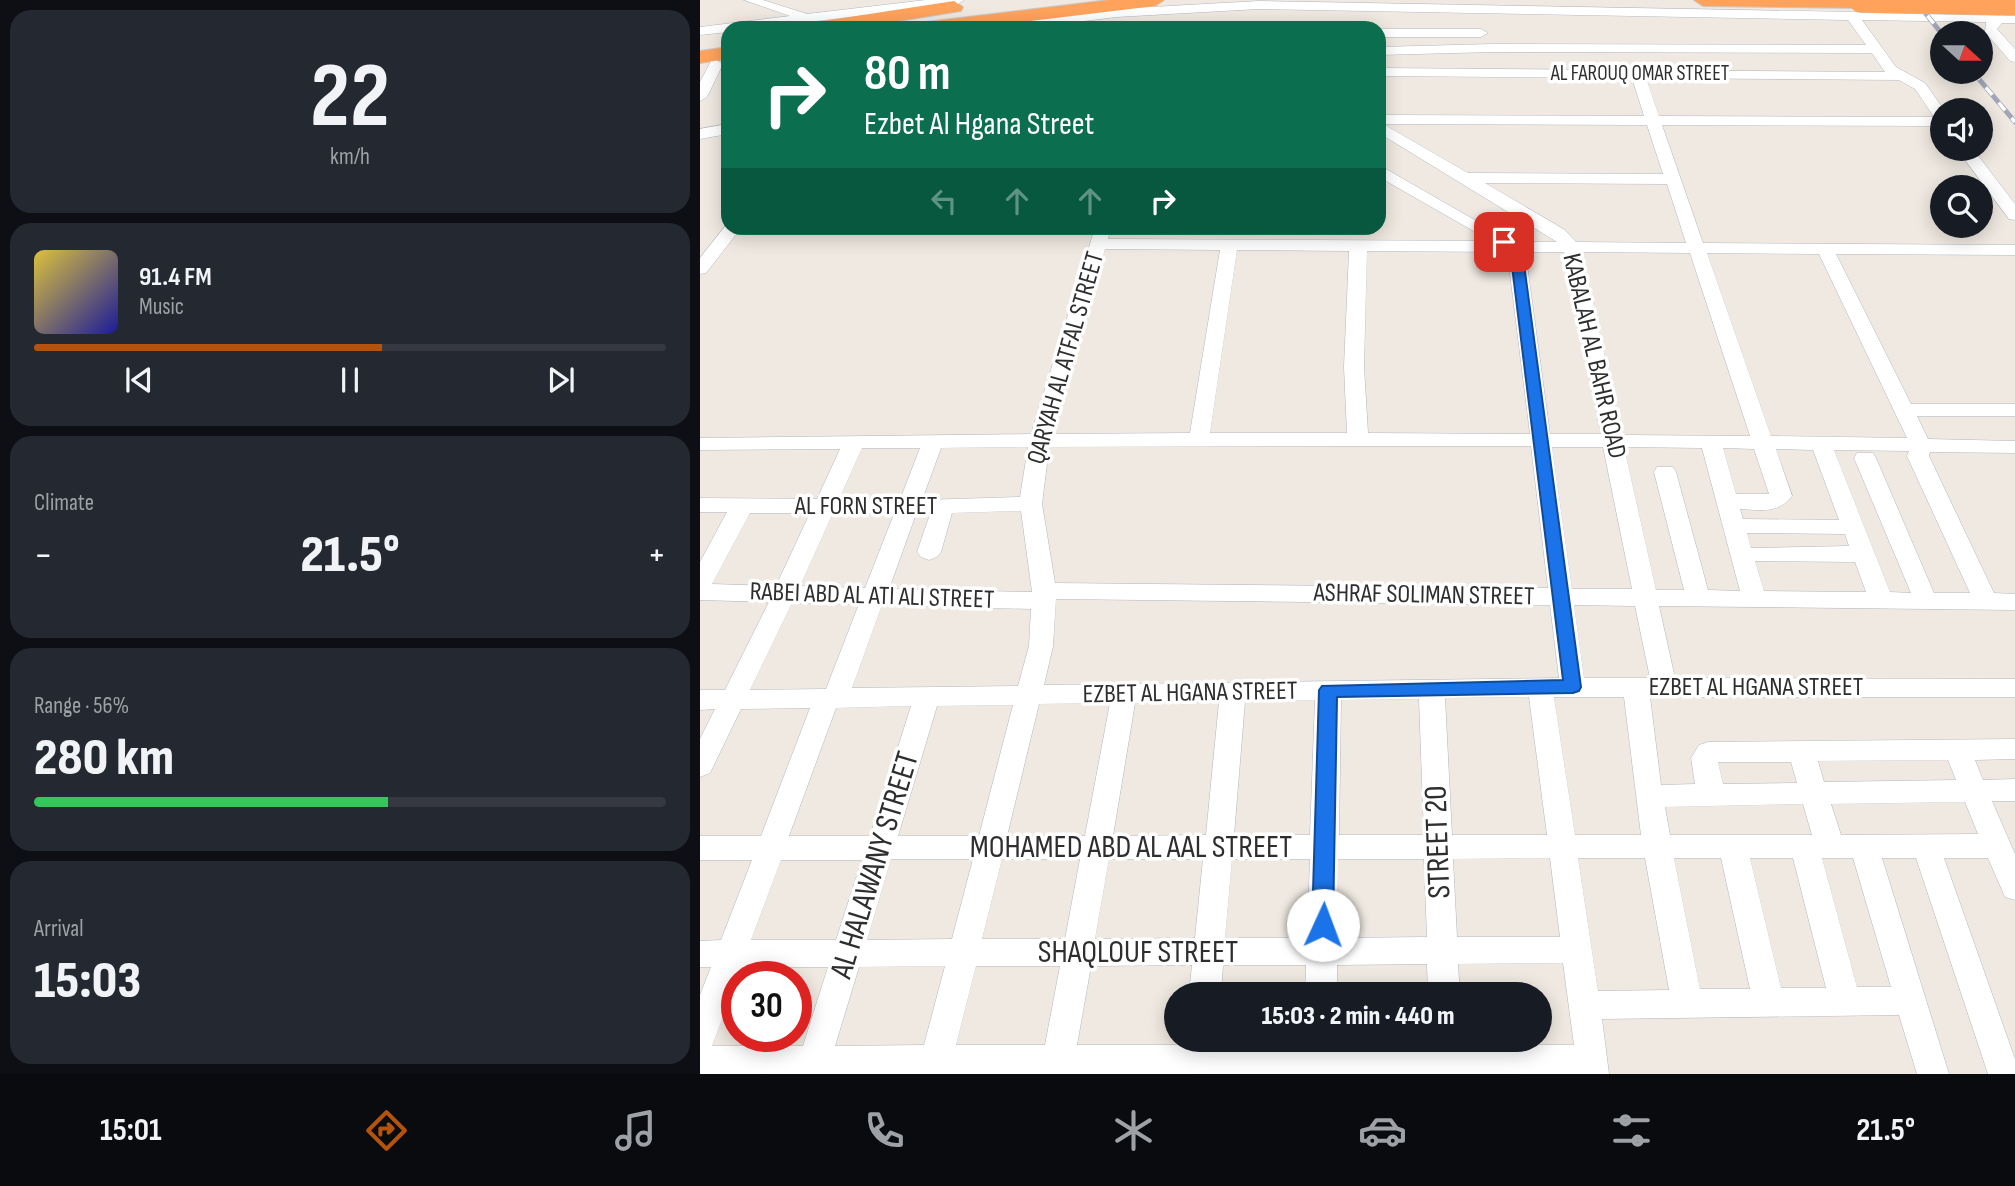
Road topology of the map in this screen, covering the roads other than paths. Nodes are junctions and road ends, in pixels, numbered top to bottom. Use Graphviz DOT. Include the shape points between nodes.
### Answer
graph roads {
  1 [pos="750,0"];
  2 [pos="843,0"];
  3 [pos="958,0"];
  4 [pos="1013,0"];
  5 [pos="1703,0"];
  6 [pos="1149,5"];
  7 [pos="2015,5"];
  8 [pos="1206,7"];
  9 [pos="1856,9"];
  10 [pos="1999,19"];
  11 [pos="2015,19"];
  12 [pos="824,21"];
  13 [pos="829,21"];
  14 [pos="834,21"];
  15 [pos="837,21"];
  16 [pos="994,21"];
  17 [pos="1044,21"];
  18 [pos="1209,21"];
  19 [pos="721,30"];
  20 [pos="700,31"];
  21 [pos="1754,32"];
  22 [pos="1386,33"];
  23 [pos="721,39"];
  24 [pos="1495,41"];
  25 [pos="700,42"];
  26 [pos="1687,48"];
  27 [pos="1875,49"];
  28 [pos="1386,50"];
  29 [pos="2015,58"];
  30 [pos="718,59"];
  31 [pos="700,66"];
  32 [pos="1386,72"];
  33 [pos="1498,72"];
  34 [pos="1637,73"];
  35 [pos="1696,73"];
  36 [pos="1901,76"];
  37 [pos="700,97"];
  38 [pos="1930,101"];
  39 [pos="1386,119"];
  40 [pos="1653,119"];
  41 [pos="1930,120"];
  42 [pos="721,130"];
  43 [pos="1386,131"];
  44 [pos="700,134"];
  45 [pos="1974,161"];
  46 [pos="1386,175"];
  47 [pos="1466,178"];
  48 [pos="1674,179"];
  49 [pos="2015,215"];
  50 [pos="725,235"];
  51 [pos="1101,236"];
  52 [pos="1228,245"];
  53 [pos="1358,246"];
  54 [pos="1510,247"];
  55 [pos="1573,248"];
  56 [pos="1697,248"];
  57 [pos="1825,249"];
  58 [pos="2015,250"];
  59 [pos="708,251"];
  60 [pos="700,269"];
  61 [pos="1903,410"];
  62 [pos="2015,410"];
  63 [pos="1040,439"];
  64 [pos="1199,440"];
  65 [pos="933,441"];
  66 [pos="1358,441"];
  67 [pos="854,442"];
  68 [pos="1539,442"];
  69 [pos="1615,442"];
  70 [pos="1711,443"];
  71 [pos="1765,443"];
  72 [pos="1821,443"];
  73 [pos="700,444"];
  74 [pos="1921,445"];
  75 [pos="2015,447"];
  76 [pos="1865,458"];
  77 [pos="1665,472"];
  78 [pos="1727,501"];
  79 [pos="1031,504"];
  80 [pos="700,505"];
  81 [pos="742,506"];
  82 [pos="943,506"];
  83 [pos="907,507"];
  84 [pos="824,508"];
  85 [pos="1734,526"];
  86 [pos="1853,527"];
  87 [pos="929,552"];
  88 [pos="1758,554"];
  89 [pos="1863,554"];
  90 [pos="700,584"];
  91 [pos="700,592"];
  92 [pos="785,593"];
  93 [pos="1044,596"];
  94 [pos="875,597"];
  95 [pos="1561,597"];
  96 [pos="1646,598"];
  97 [pos="1698,598"];
  98 [pos="1754,599"];
  99 [pos="1881,600"];
  100 [pos="1926,601"];
  101 [pos="1986,601"];
  102 [pos="2015,602"];
  103 [pos="1636,686"];
  104 [pos="1664,686"];
  105 [pos="1540,687"];
  106 [pos="1573,687"];
  107 [pos="2015,688"];
  108 [pos="1432,689"];
  109 [pos="1328,690"];
  110 [pos="1233,692"];
  111 [pos="1124,695"];
  112 [pos="1028,696"];
  113 [pos="927,697"];
  114 [pos="831,698"];
  115 [pos="700,700"];
  116 [pos="732,700"];
  117 [pos="2015,749"];
  118 [pos="1957,750"];
  119 [pos="1801,751"];
  120 [pos="700,766"];
  121 [pos="2015,790"];
  122 [pos="1975,791"];
  123 [pos="1814,793"];
  124 [pos="1711,795"];
  125 [pos="1649,796"];
  126 [pos="1325,846"];
  127 [pos="1438,846"];
  128 [pos="1562,846"];
  129 [pos="1733,846"];
  130 [pos="1817,846"];
  131 [pos="1864,846"];
  132 [pos="1926,846"];
  133 [pos="771,847"];
  134 [pos="881,847"];
  135 [pos="1097,847"];
  136 [pos="1219,847"];
  137 [pos="1657,847"];
  138 [pos="700,848"];
  139 [pos="988,848"];
  140 [pos="2008,866"];
  141 [pos="1577,950"];
  142 [pos="1322,951"];
  143 [pos="1442,951"];
  144 [pos="1209,952"];
  145 [pos="962,953"];
  146 [pos="1078,953"];
  147 [pos="700,954"];
  148 [pos="731,954"];
  149 [pos="848,954"];
  150 [pos="1206,982"];
  151 [pos="1321,982"];
  152 [pos="1443,982"];
  153 [pos="1911,1001"];
  154 [pos="1845,1002"];
  155 [pos="1769,1003"];
  156 [pos="1687,1004"];
  157 [pos="1585,1005"];
  158 [pos="700,1037"];
  159 [pos="1199,1058"];
  160 [pos="1320,1058"];
  161 [pos="1446,1058"];
  162 [pos="700,1061"];
  163 [pos="812,1067"];
  164 [pos="934,1067"];
  165 [pos="1058,1067"];
  166 [pos="1593,1067"];
  167 [pos="1933,1074"];
  168 [pos="2006,1074"];
  169 [pos="2015,1074"];
  1 -- 12 [label="street"];
  2 -- 13 [label="street"];
  3 -- 14 [label="street"];
  4 -- 15 [label="highway"];
  5 -- 9 [label="highway"];
  6 -- 8 [label="street"];
  6 -- 16 [label="highway"];
  6 -- 17 [label="street"];
  7 -- 9 [label="highway, bridge"];
  8 -- 18 [label="street"];
  8 -- 21 [label="street" via="1313,5"];
  9 -- 10 [label="street"];
  9 -- 21 [label="street"];
  9 -- 27 [label="street"];
  10 -- 11 [label="street"];
  10 -- 29 [label="street" via="1990,29"];
  19 -- 20 [label="street"];
  21 -- 26 [label="street"];
  21 -- 27 [label="street"];
  22 -- 24 [label="street"];
  23 -- 25 [label="highway"];
  24 -- 26 [label="street"];
  24 -- 28 [label="street"];
  24 -- 33 [label="street"];
  26 -- 35 [label="street"];
  27 -- 36 [label="street"];
  30 -- 31 [label="street"];
  30 -- 37 [label="street"];
  32 -- 33 [label="street, AL FAROUQ OMAR STREET"];
  33 -- 34 [label="street, AL FAROUQ OMAR STREET"];
  34 -- 35 [label="street, AL FAROUQ OMAR STREET"];
  34 -- 40 [label="street"];
  35 -- 36 [label="street, AL FAROUQ OMAR STREET"];
  36 -- 38 [label="street" via="1920,86"];
  39 -- 40 [label="street"];
  40 -- 41 [label="street"];
  40 -- 48 [label="street"];
  42 -- 44 [label="street"];
  43 -- 47 [label="street, KABALAH AL BAHR ROAD"];
  45 -- 49 [label="street"];
  46 -- 54 [label="street"];
  47 -- 48 [label="street"];
  47 -- 55 [label="street, KABALAH AL BAHR ROAD" via="1559,234"];
  48 -- 56 [label="street"];
  50 -- 59 [label="street"];
  51 -- 52 [label="street"];
  51 -- 63 [label="street, QARYAH AL ATFAL STREET"];
  52 -- 53 [label="street"];
  52 -- 64 [label="street"];
  53 -- 54 [label="street"];
  53 -- 66 [label="street" via="1354,367"];
  54 -- 55 [label="street"];
  54 -- 68 [label="street, KABALAH AL BAHR ROAD" via="1517,257"];
  55 -- 56 [label="street"];
  55 -- 69 [label="street, KABALAH AL BAHR ROAD"];
  56 -- 57 [label="street"];
  56 -- 71 [label="street"];
  57 -- 58 [label="street"];
  57 -- 61 [label="street"];
  59 -- 60 [label="street"];
  61 -- 62 [label="street"];
  61 -- 74 [label="street"];
  63 -- 64 [label="street"];
  63 -- 65 [label="street"];
  63 -- 79 [label="street, QARYAH AL ATFAL STREET"];
  64 -- 66 [label="street"];
  65 -- 67 [label="street"];
  65 -- 83 [label="street"];
  66 -- 68 [label="street"];
  67 -- 73 [label="street"];
  67 -- 84 [label="street"];
  68 -- 69 [label="street"];
  68 -- 95 [label="street, KABALAH AL BAHR ROAD"];
  69 -- 70 [label="street"];
  69 -- 96 [label="street, KABALAH AL BAHR ROAD"];
  70 -- 71 [label="street"];
  70 -- 78 [label="street"];
  71 -- 72 [label="street"];
  71 -- 78 [label="street" via="1780,499 1772,503"];
  72 -- 74 [label="street"];
  72 -- 86 [label="street"];
  74 -- 75 [label="street"];
  74 -- 101 [label="street" via="1918,456"];
  76 -- 100 [label="street"];
  77 -- 97 [label="street"];
  78 -- 85 [label="street"];
  79 -- 82 [label="street, AL FORN STREET"];
  79 -- 93 [label="street, QARYAH AL ATFAL STREET"];
  80 -- 81 [label="street, AL FORN STREET"];
  81 -- 84 [label="street, AL FORN STREET"];
  81 -- 90 [label="street"];
  82 -- 83 [label="street, AL FORN STREET"];
  82 -- 87 [label="street"];
  83 -- 84 [label="street, AL FORN STREET"];
  83 -- 94 [label="street"];
  84 -- 92 [label="street"];
  85 -- 86 [label="street"];
  85 -- 98 [label="street"];
  86 -- 89 [label="street"];
  88 -- 89 [label="street"];
  89 -- 99 [label="street"];
  91 -- 92 [label="street, RABEI ABD AL ATI ALI STREET"];
  92 -- 94 [label="street, RABEI ABD AL ATI ALI STREET"];
  92 -- 116 [label="street"];
  93 -- 94 [label="street, RABEI ABD AL ATI ALI STREET"];
  93 -- 95 [label="street, ASHRAF SOLIMAN STREET"];
  93 -- 112 [label="street, QARYAH AL ATFAL STREET" via="1041,646"];
  94 -- 114 [label="street"];
  95 -- 96 [label="street, ASHRAF SOLIMAN STREET"];
  95 -- 106 [label="street, KABALAH AL BAHR ROAD"];
  96 -- 97 [label="street, ASHRAF SOLIMAN STREET"];
  96 -- 104 [label="street, KABALAH AL BAHR ROAD"];
  97 -- 98 [label="street, ASHRAF SOLIMAN STREET"];
  98 -- 99 [label="street, ASHRAF SOLIMAN STREET"];
  99 -- 100 [label="street, ASHRAF SOLIMAN STREET"];
  100 -- 101 [label="street, ASHRAF SOLIMAN STREET"];
  101 -- 102 [label="street, ASHRAF SOLIMAN STREET"];
  103 -- 104 [label="street, EZBET AL HGANA STREET"];
  103 -- 106 [label="street, EZBET AL HGANA STREET"];
  103 -- 125 [label="street"];
  104 -- 107 [label="street, EZBET AL HGANA STREET"];
  105 -- 106 [label="street, EZBET AL HGANA STREET"];
  105 -- 108 [label="street, EZBET AL HGANA STREET"];
  105 -- 128 [label="street"];
  108 -- 109 [label="street, EZBET AL HGANA STREET"];
  108 -- 127 [label="street, STREET 20"];
  109 -- 110 [label="street, EZBET AL HGANA STREET"];
  109 -- 126 [label="street"];
  110 -- 111 [label="street, EZBET AL HGANA STREET"];
  110 -- 136 [label="street"];
  111 -- 112 [label="street, EZBET AL HGANA STREET"];
  111 -- 135 [label="street"];
  112 -- 113 [label="street, EZBET AL HGANA STREET"];
  112 -- 139 [label="street, QARYAH AL ATFAL STREET"];
  113 -- 114 [label="street, EZBET AL HGANA STREET"];
  113 -- 134 [label="street, AL HALAWANY STREET"];
  114 -- 116 [label="street, EZBET AL HGANA STREET"];
  114 -- 133 [label="street"];
  115 -- 116 [label="street, EZBET AL HGANA STREET"];
  116 -- 120 [label="street"];
  117 -- 118 [label="street"];
  118 -- 119 [label="street"];
  118 -- 122 [label="street"];
  119 -- 123 [label="street"];
  119 -- 124 [label="street" via="1708,752 1704,758"];
  121 -- 122 [label="street"];
  122 -- 123 [label="street"];
  122 -- 140 [label="street"];
  123 -- 124 [label="street"];
  123 -- 130 [label="street"];
  124 -- 125 [label="street"];
  125 -- 137 [label="street"];
  126 -- 127 [label="street, MOHAMED ABD AL AAL STREET"];
  126 -- 136 [label="street, MOHAMED ABD AL AAL STREET"];
  126 -- 142 [label="street"];
  127 -- 128 [label="street, MOHAMED ABD AL AAL STREET"];
  127 -- 143 [label="street, STREET 20"];
  128 -- 137 [label="street, MOHAMED ABD AL AAL STREET"];
  128 -- 141 [label="street"];
  129 -- 130 [label="street, MOHAMED ABD AL AAL STREET"];
  129 -- 137 [label="street, MOHAMED ABD AL AAL STREET"];
  129 -- 155 [label="street"];
  130 -- 131 [label="street, MOHAMED ABD AL AAL STREET"];
  130 -- 154 [label="street"];
  131 -- 132 [label="street, MOHAMED ABD AL AAL STREET"];
  131 -- 153 [label="street"];
  132 -- 140 [label="street, MOHAMED ABD AL AAL STREET"];
  132 -- 168 [label="street"];
  133 -- 134 [label="street, MOHAMED ABD AL AAL STREET"];
  133 -- 138 [label="street, MOHAMED ABD AL AAL STREET"];
  133 -- 148 [label="street"];
  134 -- 139 [label="street, MOHAMED ABD AL AAL STREET"];
  134 -- 149 [label="street, AL HALAWANY STREET"];
  135 -- 136 [label="street, MOHAMED ABD AL AAL STREET"];
  135 -- 139 [label="street, MOHAMED ABD AL AAL STREET"];
  135 -- 146 [label="street"];
  136 -- 144 [label="street"];
  137 -- 156 [label="street"];
  139 -- 145 [label="street, QARYAH AL ATFAL STREET"];
  141 -- 143 [label="street, SHAQLOUF STREET"];
  141 -- 157 [label="street"];
  142 -- 143 [label="street, SHAQLOUF STREET"];
  142 -- 144 [label="street, SHAQLOUF STREET"];
  142 -- 151 [label="street"];
  143 -- 152 [label="street, STREET 20"];
  144 -- 146 [label="street, SHAQLOUF STREET"];
  144 -- 150 [label="street"];
  145 -- 146 [label="street, SHAQLOUF STREET"];
  145 -- 149 [label="street, SHAQLOUF STREET"];
  145 -- 164 [label="street, QARYAH AL ATFAL STREET"];
  146 -- 165 [label="street"];
  147 -- 148 [label="street, SHAQLOUF STREET"];
  148 -- 149 [label="street, SHAQLOUF STREET"];
  148 -- 158 [label="street"];
  149 -- 163 [label="street, AL HALAWANY STREET"];
  153 -- 154 [label="street"];
  153 -- 167 [label="street"];
  154 -- 155 [label="street"];
  155 -- 156 [label="street"];
  156 -- 157 [label="street"];
  157 -- 166 [label="street"];
  159 -- 160 [label="street"];
  159 -- 165 [label="street"];
  160 -- 161 [label="street"];
  161 -- 166 [label="street"];
  162 -- 163 [label="street"];
  163 -- 164 [label="street"];
  164 -- 165 [label="street"];
  168 -- 169 [label="street"];
}
